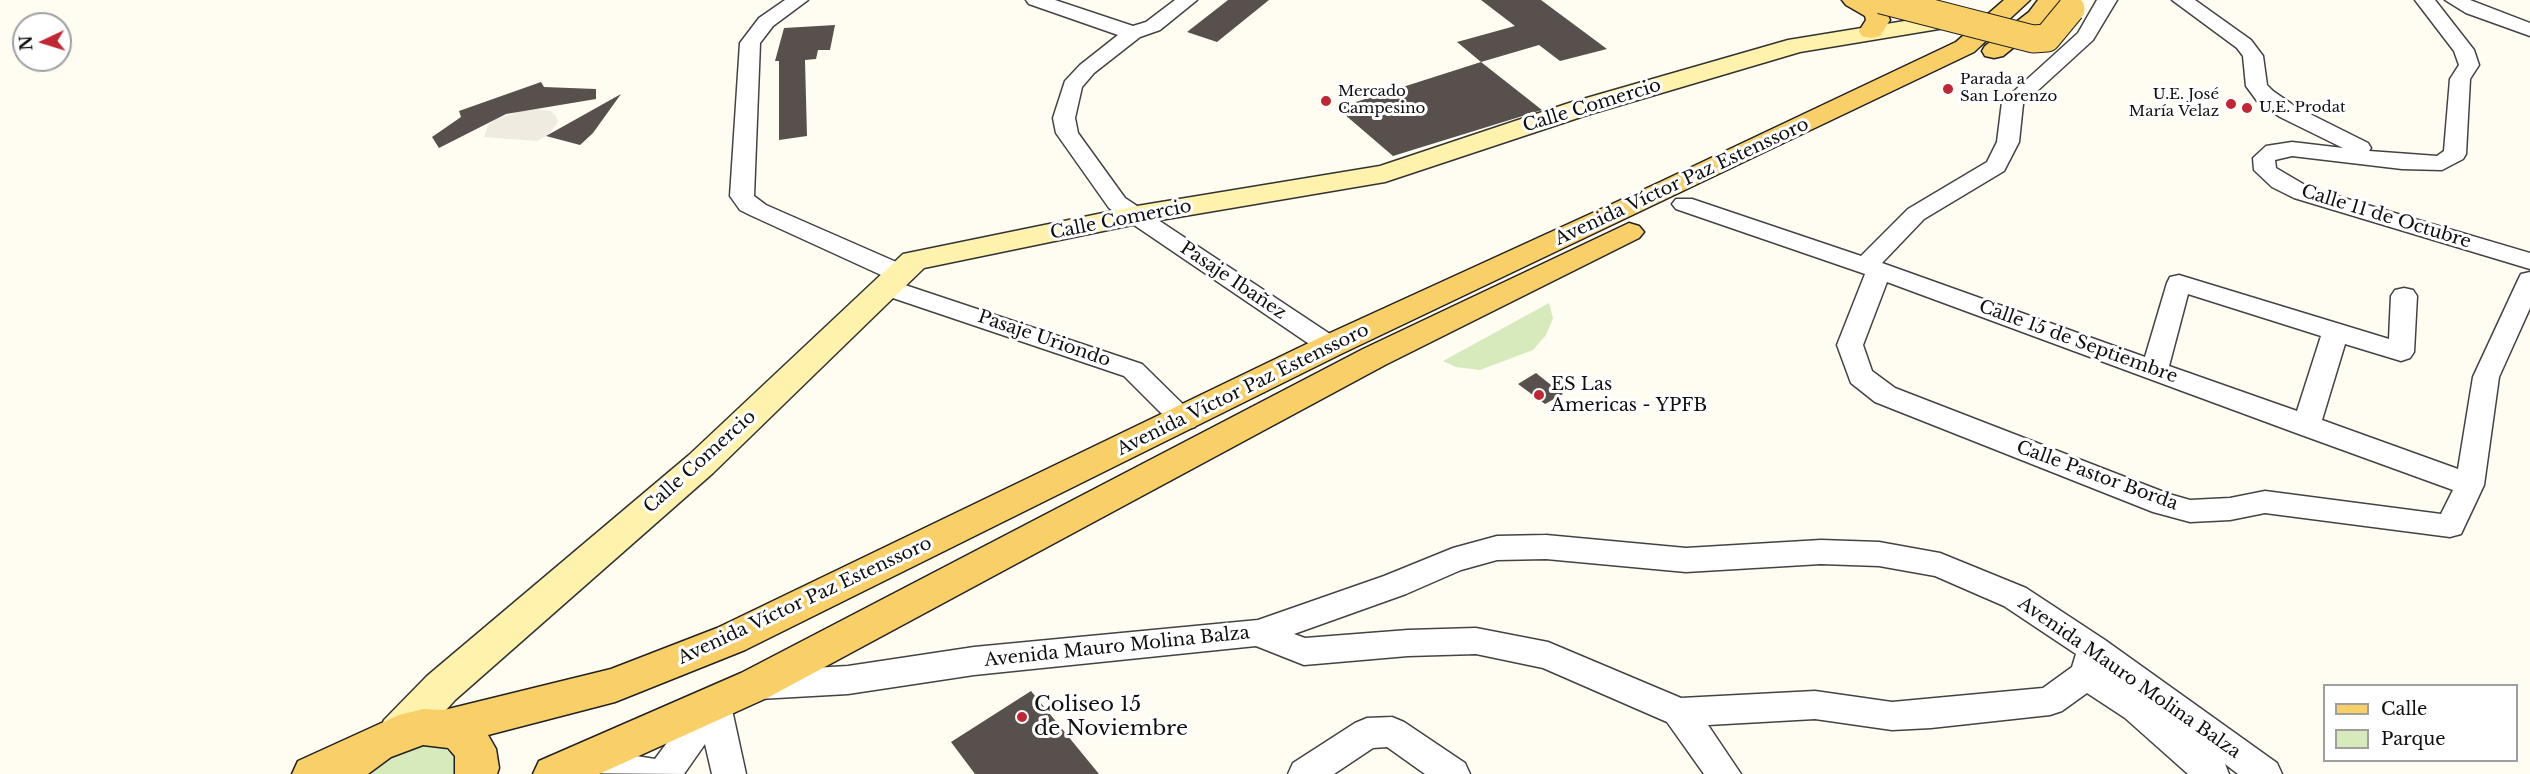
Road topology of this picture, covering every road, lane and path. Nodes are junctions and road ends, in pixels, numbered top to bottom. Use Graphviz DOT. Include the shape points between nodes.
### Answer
graph roads {
  1 [pos="798,0"];
  2 [pos="1036,0"];
  3 [pos="1074,0"];
  4 [pos="1187,0"];
  5 [pos="1854,0"];
  6 [pos="1881,0"];
  7 [pos="1922,0"];
  8 [pos="2107,0"];
  9 [pos="2182,0"];
  10 [pos="2426,0"];
  11 [pos="2455,0"];
  12 [pos="2066,3"];
  13 [pos="2000,10"];
  14 [pos="1143,29"];
  15 [pos="2530,30"];
  16 [pos="1871,31"];
  17 [pos="2365,157"];
  18 [pos="1684,204"];
  19 [pos="1137,215"];
  20 [pos="2530,261"];
  21 [pos="1873,267"];
  22 [pos="894,280"];
  23 [pos="2528,290"];
  24 [pos="2404,296"];
  25 [pos="2335,333"];
  26 [pos="1330,346"];
  27 [pos="2155,370"];
  28 [pos="1185,420"];
  29 [pos="2306,426"];
  30 [pos="2470,485"];
  31 [pos="1258,633"];
  32 [pos="2090,662"];
  33 [pos="755,685"];
  34 [pos="714,705"];
  35 [pos="1679,712"];
  36 [pos="444,728"];
  37 [pos="387,739"];
  38 [pos="568,768"];
  39 [pos="313,774"];
  40 [pos="341,774"];
  41 [pos="476,774"];
  42 [pos="656,774"];
  43 [pos="664,774"];
  44 [pos="729,774"];
  45 [pos="1305,774"];
  46 [pos="1454,774"];
  47 [pos="1724,774"];
  48 [pos="2212,774"];
  49 [pos="2265,774"];
  1 -- 22 [label="street, Pasaje Uriondo" via="766,21 750,43 742,196 748,205"];
  2 -- 14 [label="street"];
  3 -- 14 [label="street"];
  4 -- 14 [label="street, Pasaje Ibañez"];
  5 -- 16 [label="main road" via="1876,12 1878,20"];
  6 -- 12 [label="main road, bridge" via="2033,39 2047,38"];
  7 -- 13 [label="main road"];
  8 -- 21 [label="street" via="2086,36 2013,102 2008,142 1996,166 1916,214"];
  9 -- 17 [label="street" via="2244,44 2253,56 2257,86 2265,96 2288,112 2362,149"];
  10 -- 17 [label="street, Calle 11 de Octubre" via="2464,50 2469,65 2460,79 2455,154 2442,162"];
  11 -- 15 [label="street"];
  12 -- 18 [label="main road, Avenida Víctor Paz Estenssoro" via="2037,17 1968,68"];
  13 -- 16 [label="street, Calle Comercio"];
  13 -- 26 [label="main road, Avenida Víctor Paz Estenssoro" via="1965,47"];
  14 -- 19 [label="street, Pasaje Ibañez" via="1087,69 1072,85 1064,118 1067,133 1117,203"];
  16 -- 19 [label="street, Calle Comercio" via="1797,45 1588,106 1385,174"];
  17 -- 20 [label="street, Calle 11 de Octubre" via="2292,149 2274,151 2264,158 2265,170 2302,193"];
  18 -- 21 [label="street, Calle 15 de Septiembre"];
  18 -- 33 [label="main road, Avenida Víctor Paz Estenssoro" via="1374,357"];
  19 -- 22 [label="street, Calle Comercio" via="914,261"];
  19 -- 26 [label="street, Pasaje Ibañez"];
  21 -- 27 [label="street, Calle 15 de Septiembre"];
  21 -- 30 [label="street, Calle Pastor Borda" via="1850,345 1860,376 1885,395 2163,504 2190,511 2265,502 2450,525"];
  22 -- 28 [label="street, Pasaje Uriondo" via="1133,370"];
  22 -- 37 [label="street, Calle Comercio" via="701,464"];
  23 -- 30 [label="street" via="2486,377"];
  24 -- 25 [label="street" via="2401,352"];
  25 -- 27 [label="street" via="2179,283"];
  25 -- 29 [label="street"];
  26 -- 28 [label="main road, Avenida Víctor Paz Estenssoro"];
  27 -- 29 [label="street, Calle 15 de Septiembre"];
  28 -- 36 [label="main road, Avenida Víctor Paz Estenssoro" via="731,639 615,685"];
  29 -- 30 [label="street, Calle 15 de Septiembre"];
  31 -- 32 [label="street, Avenida Mauro Molina Balza" via="1395,585 1453,560 1497,548 1546,547 1686,560 1821,552 1879,554 1940,565 2015,597"];
  31 -- 33 [label="street, Avenida Mauro Molina Balza" via="974,661 848,680"];
  31 -- 35 [label="street" via="1304,652 1408,643 1486,643 1548,655"];
  32 -- 35 [label="street" via="2050,701 1892,716 1815,705"];
  32 -- 48 [label="street"];
  32 -- 49 [label="street, Avenida Mauro Molina Balza"];
  33 -- 34 [label="main road, Avenida Víctor Paz Estenssoro"];
  34 -- 38 [label="main road, Avenida Víctor Paz Estenssoro"];
  34 -- 43 [label="street"];
  34 -- 44 [label="street"];
  35 -- 47 [label="street"];
  36 -- 37 [label="main road, Avenida Víctor Paz Estenssoro" via="423,728"];
  36 -- 41 [label="main road" via="463,735 475,749"];
  37 -- 39 [label="main road"];
  37 -- 40 [label="main road" via="354,760"];
  38 -- 42 [label="street"];
  45 -- 46 [label="street" via="1366,733 1392,732"];
}
